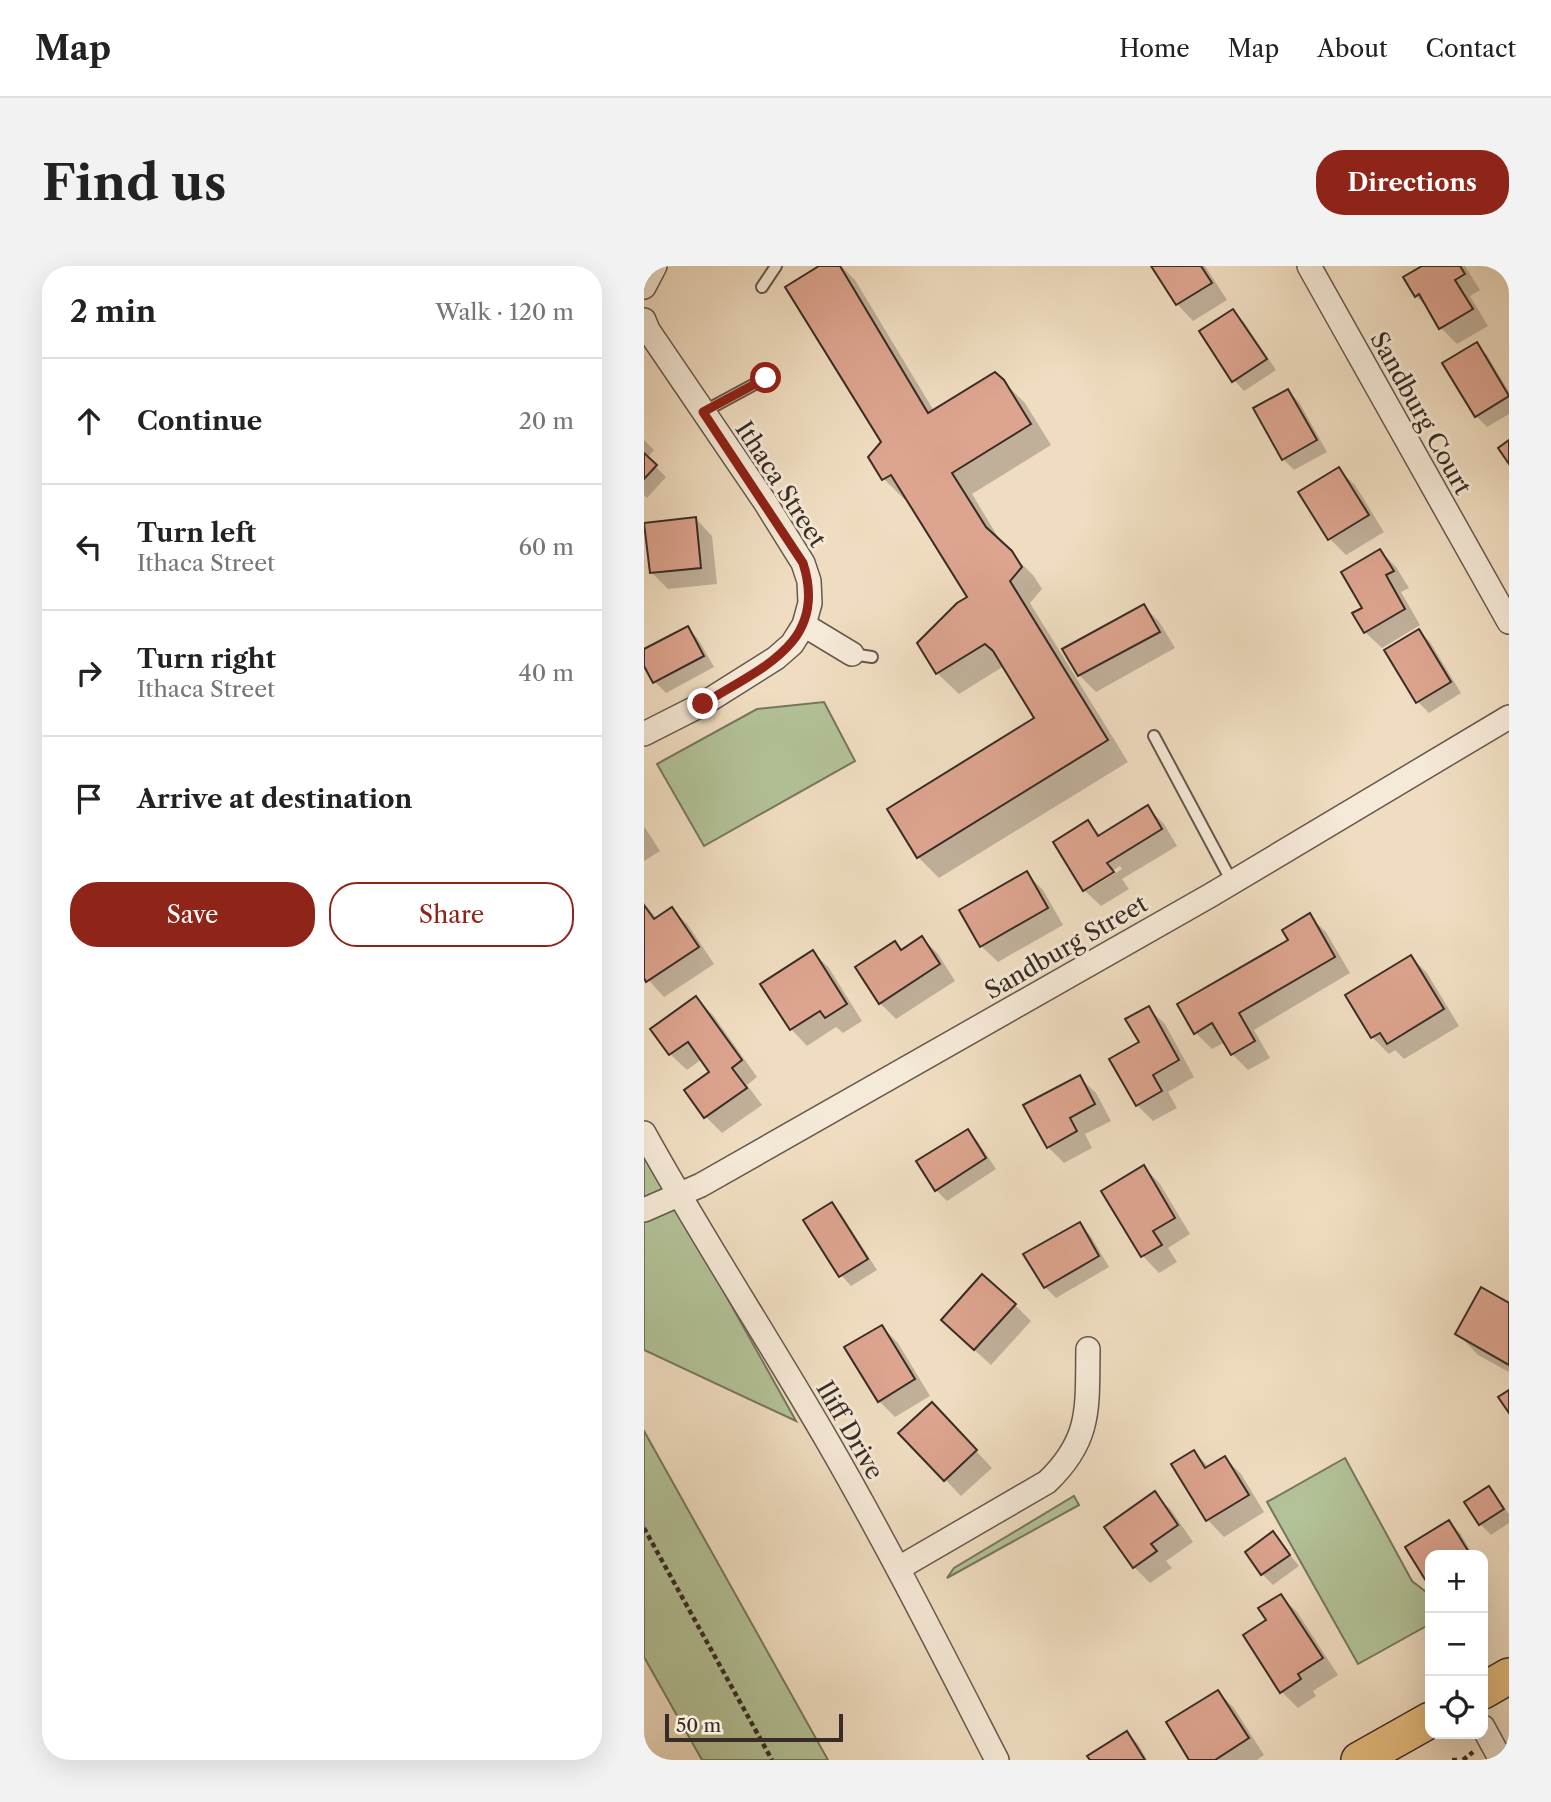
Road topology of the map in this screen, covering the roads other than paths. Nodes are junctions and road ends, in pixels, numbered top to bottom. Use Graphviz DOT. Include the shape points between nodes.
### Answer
graph roads {
  1 [pos="655,266"];
  2 [pos="776,266"];
  3 [pos="1309,266"];
  4 [pos="644,287"];
  5 [pos="762,287"];
  6 [pos="644,320"];
  7 [pos="766,378"];
  8 [pos="703,412"];
  9 [pos="1509,622"];
  10 [pos="804,625"];
  11 [pos="862,655"];
  12 [pos="1509,717"];
  13 [pos="644,734"];
  14 [pos="1154,736"];
  15 [pos="1232,882"];
  16 [pos="644,1133"];
  17 [pos="678,1195"];
  18 [pos="644,1210"];
  19 [pos="1088,1349"];
  20 [pos="899,1568"];
  21 [pos="1509,1676"];
  22 [pos="1488,1688"];
  23 [pos="1425,1723"];
  24 [pos="1488,1736"];
  25 [pos="997,1760"];
  26 [pos="1359,1760"];
  27 [pos="1501,1760"];
  1 -- 4 [label="street"];
  2 -- 5 [label="lane"];
  3 -- 9 [label="street, Sandburg Court"];
  6 -- 8 [label="street, Ithaca Street"];
  7 -- 8 [label="lane"];
  8 -- 10 [label="street, Ithaca Street" via="803,563 810,603"];
  10 -- 11 [label="street"];
  10 -- 13 [label="street, Ithaca Street" via="776,658"];
  12 -- 15 [label="street, Sandburg Street"];
  14 -- 15 [label="lane"];
  15 -- 17 [label="street, Sandburg Street"];
  16 -- 17 [label="street, Iliff Drive"];
  17 -- 18 [label="street, Sandburg Street"];
  17 -- 20 [label="street, Iliff Drive" via="828,1441"];
  19 -- 20 [label="street" via="1086,1417 1079,1442 1065,1465 1047,1482"];
  20 -- 25 [label="street, Iliff Drive"];
  21 -- 22 [label="main road"];
  23 -- 26 [label="main road"];
  24 -- 27 [label="street"];
}
